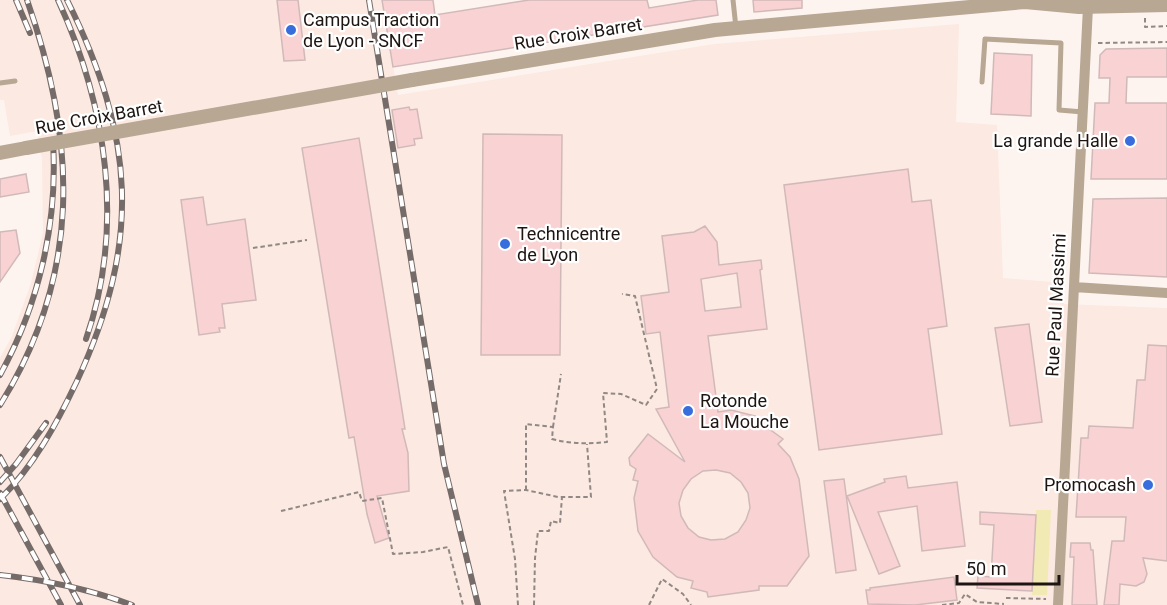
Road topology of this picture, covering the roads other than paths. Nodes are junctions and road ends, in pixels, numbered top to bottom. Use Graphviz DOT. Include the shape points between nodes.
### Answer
graph roads {
  1 [pos="733,0"];
  2 [pos="1025,1"];
  3 [pos="1167,5"];
  4 [pos="1088,7"];
  5 [pos="736,28"];
  6 [pos="15,81"];
  7 [pos="982,82"];
  8 [pos="0,83"];
  9 [pos="1083,112"];
  10 [pos="0,153"];
  11 [pos="1074,287"];
  12 [pos="1167,293"];
  13 [pos="1058,605"];
  1 -- 5 [label="lane"];
  2 -- 4 [label="street, Rue Croix Barret"];
  2 -- 5 [label="street, Rue Croix Barret"];
  3 -- 4 [label="street, Rue Croix Barret"];
  4 -- 9 [label="street, Rue Paul Massimi"];
  5 -- 10 [label="street, Rue Croix Barret, bridge" via="411,80"];
  6 -- 8 [label="lane"];
  7 -- 9 [label="lane" via="985,39 1061,43 1059,110"];
  9 -- 11 [label="street, Rue Paul Massimi"];
  11 -- 12 [label="street"];
  11 -- 13 [label="street, Rue Paul Massimi"];
}
